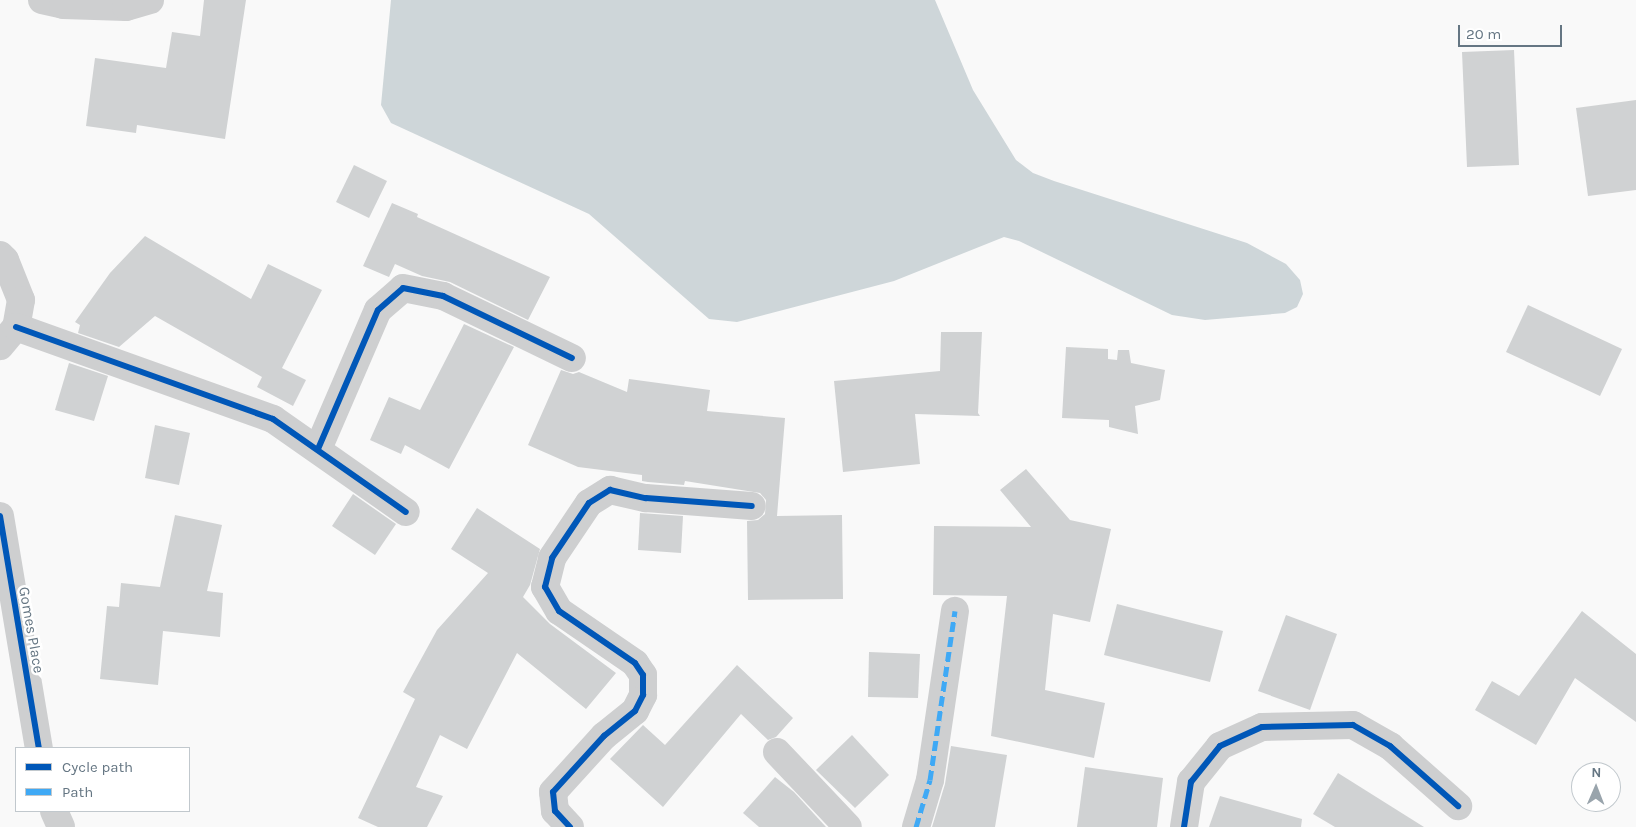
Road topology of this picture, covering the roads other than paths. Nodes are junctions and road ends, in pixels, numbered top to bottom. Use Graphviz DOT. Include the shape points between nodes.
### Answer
graph roads {
  1 [pos="42,0"];
  2 [pos="150,0"];
  3 [pos="0,255"];
  4 [pos="8,337"];
  5 [pos="572,358"];
  6 [pos="318,449"];
  7 [pos="752,506"];
  8 [pos="406,512"];
  9 [pos="0,516"];
  10 [pos="956,611"];
  11 [pos="39,747"];
  12 [pos="777,752"];
  13 [pos="1458,806"];
  14 [pos="54,812"];
  15 [pos="61,827"];
  16 [pos="570,827"];
  17 [pos="848,827"];
  18 [pos="916,827"];
  19 [pos="1184,827"];
  1 -- 2 [label="street" via="63,5 126,7"];
  3 -- 4 [label="street" via="21,300"];
  4 -- 6 [label="street" via="274,419"];
  5 -- 6 [label="street" via="443,296 403,288 378,310"];
  6 -- 8 [label="street" via="358,482"];
  7 -- 16 [label="street" via="646,498 610,490 589,503 552,558 545,587 559,612 636,663 643,675 643,695 635,711 604,736 553,792 555,811"];
  9 -- 11 [label="street, Gomes Place"];
  10 -- 18 [label="street" via="930,780"];
  12 -- 17 [label="street"];
  13 -- 19 [label="street" via="1390,746 1353,725 1262,727 1220,746 1191,782"];
  14 -- 15 [label="street"];
}
